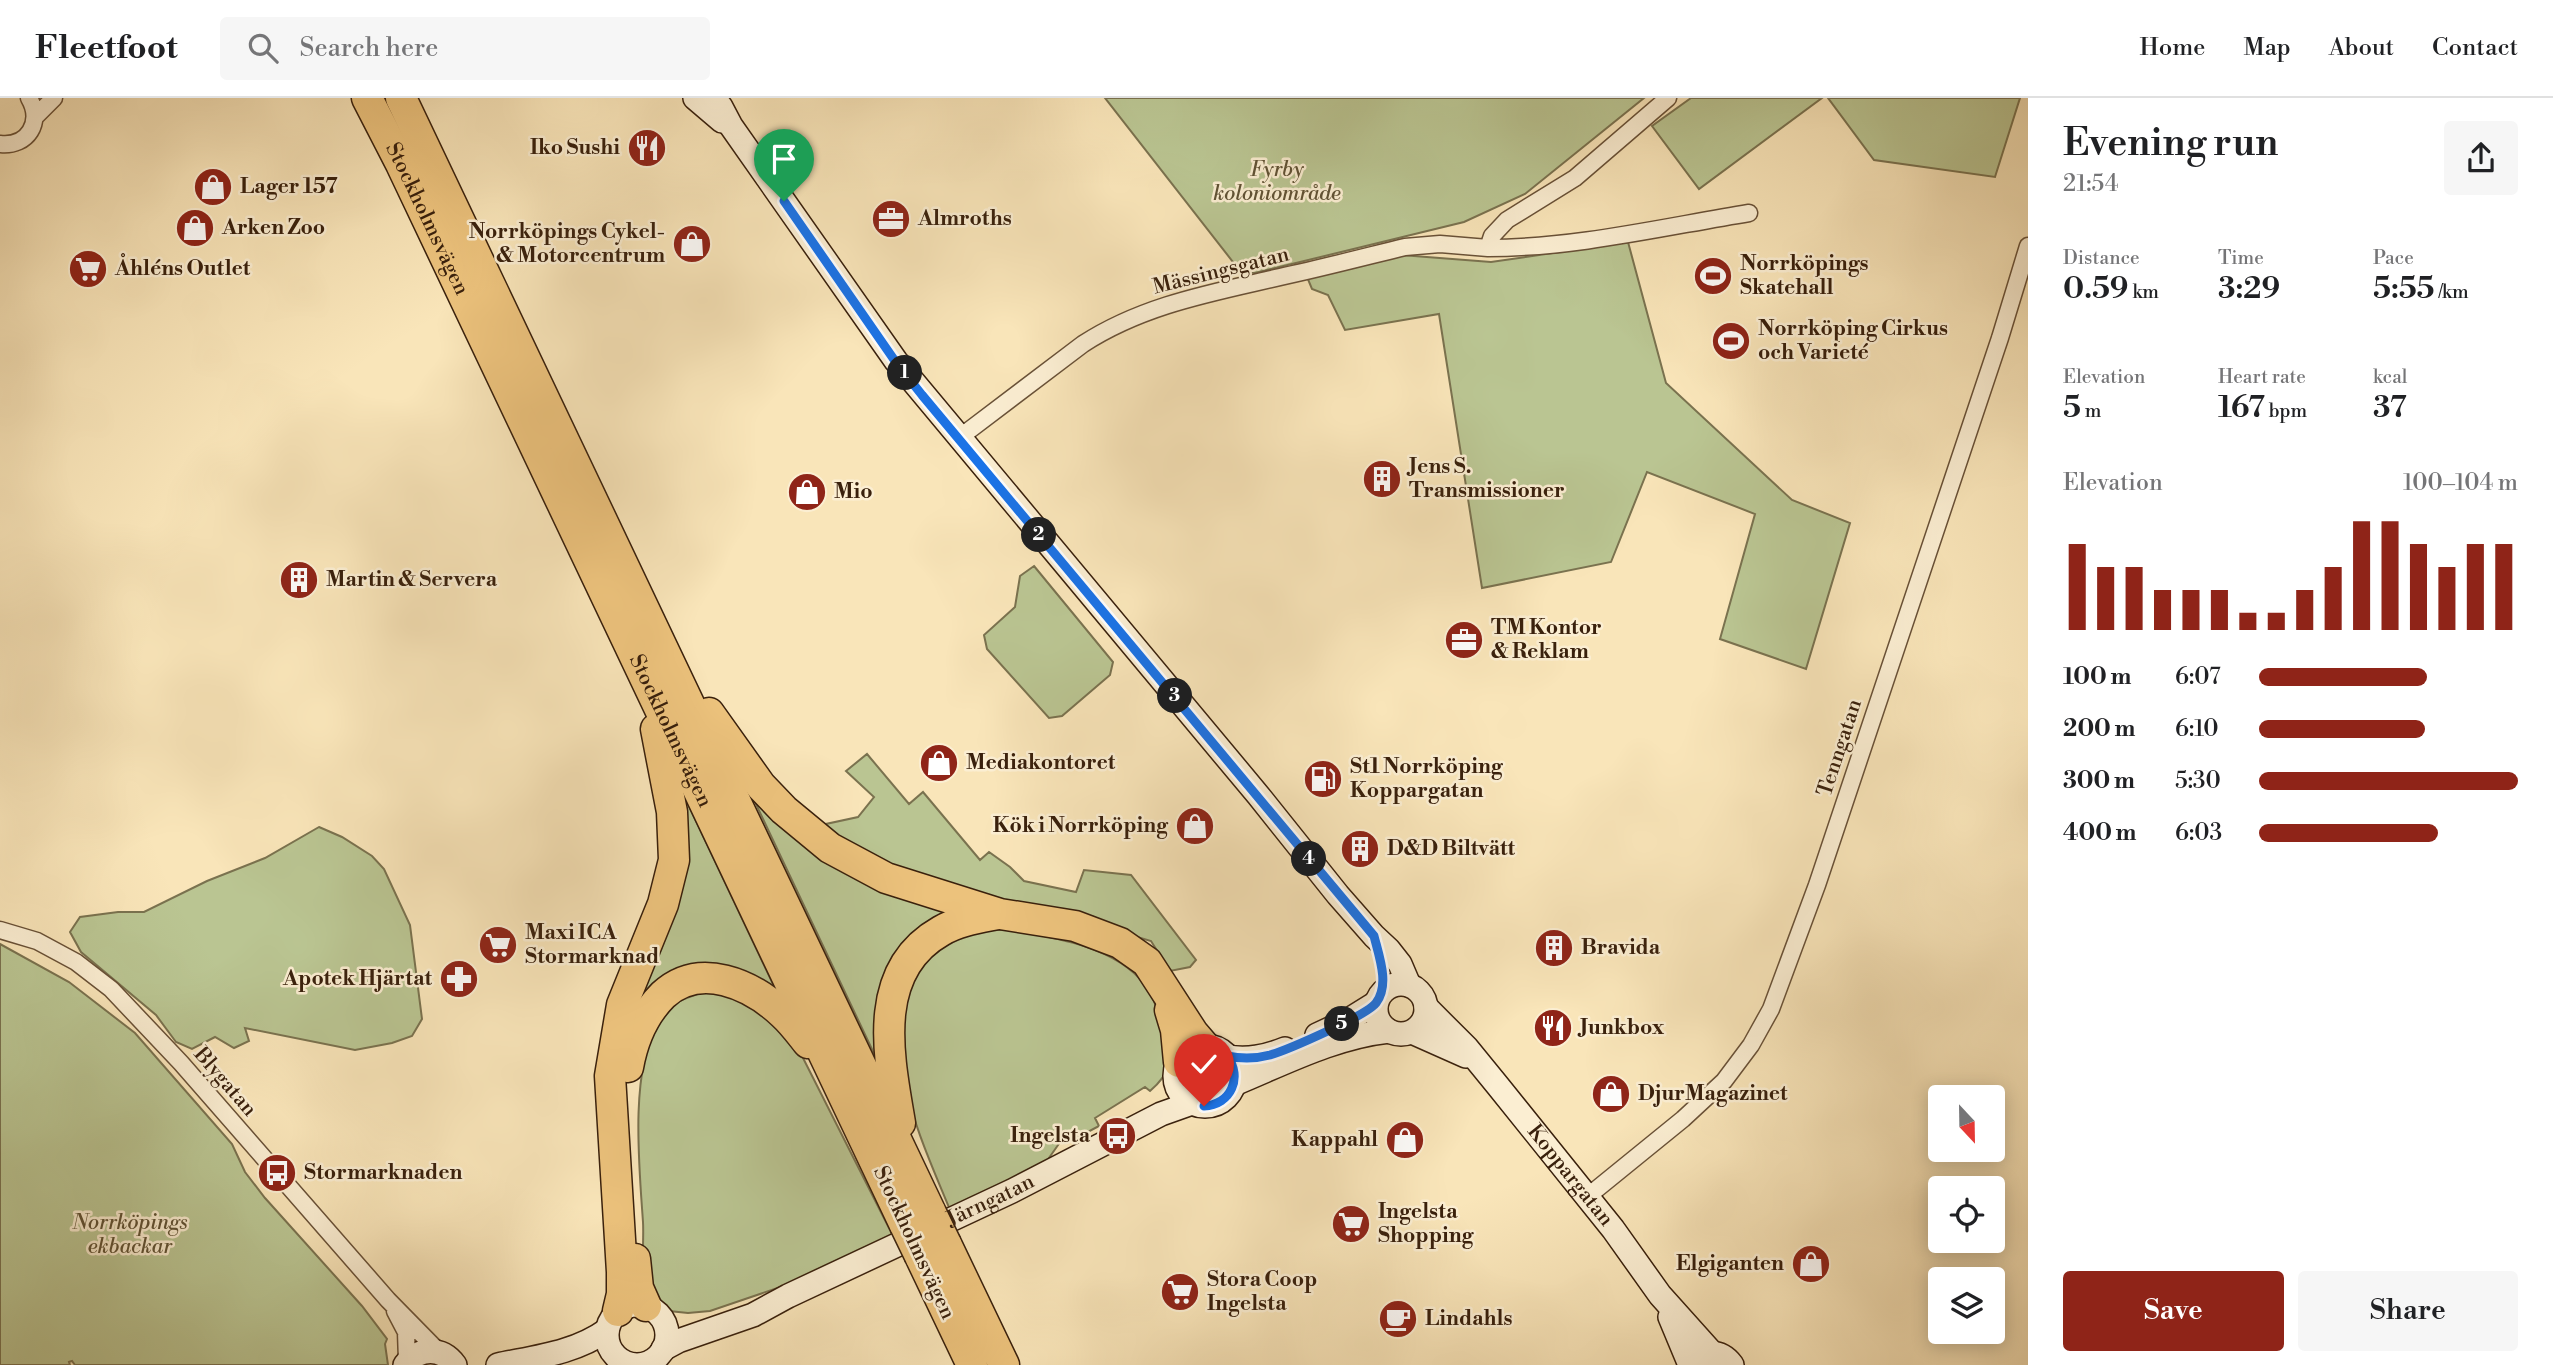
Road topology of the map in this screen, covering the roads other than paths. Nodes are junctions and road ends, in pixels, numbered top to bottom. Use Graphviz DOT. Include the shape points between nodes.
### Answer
graph roads {
  1 [pos="29,98"];
  2 [pos="54,98"];
  3 [pos="367,98"];
  4 [pos="401,98"];
  5 [pos="695,98"];
  6 [pos="714,98"];
  7 [pos="1668,98"];
  8 [pos="35,117"];
  9 [pos="731,126"];
  10 [pos="0,144"];
  11 [pos="1749,213"];
  12 [pos="2028,246"];
  13 [pos="1488,248"];
  14 [pos="959,438"];
  15 [pos="653,628"];
  16 [pos="646,681"];
  17 [pos="1000,914"];
  18 [pos="0,930"];
  19 [pos="1374,936"];
  20 [pos="1409,985"];
  21 [pos="1165,992"];
  22 [pos="1379,998"];
  23 [pos="1426,1007"];
  24 [pos="1401,1031"];
  25 [pos="1216,1052"];
  26 [pos="1475,1061"];
  27 [pos="1177,1069"];
  28 [pos="831,1070"];
  29 [pos="1234,1084"];
  30 [pos="1192,1103"];
  31 [pos="1117,1136"];
  32 [pos="906,1158"];
  33 [pos="1587,1197"];
  34 [pos="918,1219"];
  35 [pos="933,1250"];
  36 [pos="788,1296"];
  37 [pos="1660,1296"];
  38 [pos="388,1300"];
  39 [pos="634,1317"];
  40 [pos="663,1349"];
  41 [pos="1712,1353"];
  42 [pos="617,1358"];
  43 [pos="452,1361"];
  44 [pos="406,1363"];
  45 [pos="498,1365"];
  46 [pos="559,1365"];
  47 [pos="972,1365"];
  48 [pos="1004,1365"];
  49 [pos="1691,1365"];
  50 [pos="1732,1365"];
  1 -- 8 [label="street"];
  2 -- 8 [label="street"];
  3 -- 16 [label="highway, Stockholmsvägen"];
  4 -- 15 [label="highway, Stockholmsvägen"];
  5 -- 9 [label="street"];
  6 -- 9 [label="street"];
  7 -- 13 [label="street" via="1584,171 1498,227"];
  8 -- 10 [label="street" via="27,137"];
  9 -- 14 [label="street" via="895,361"];
  11 -- 13 [label="street, Mässingsgatan" via="1553,244"];
  12 -- 33 [label="street, Tenngatan" via="1817,885 1771,1009 1724,1081"];
  13 -- 14 [label="street, Mässingsgatan" via="1405,247 1145,311 1083,344"];
  14 -- 19 [label="street"];
  15 -- 17 [label="highway" via="761,786 830,848 887,878"];
  15 -- 32 [label="highway, Stockholmsvägen"];
  16 -- 28 [label="highway, Stockholmsvägen"];
  16 -- 39 [label="highway" via="673,812 674,860 663,904 622,1005 610,1076 622,1294"];
  17 -- 21 [label="highway" via="1075,926 1120,943 1147,962"];
  17 -- 32 [label="highway" via="964,920 941,930 920,945 898,983 888,1031"];
  18 -- 38 [label="street, Blygatan" via="76,962 111,989"];
  19 -- 20 [label="street" via="1395,957"];
  19 -- 22 [label="street" via="1380,960"];
  20 -- 22 [label="street" via="1390,986"];
  20 -- 23 [label="street" via="1421,994"];
  21 -- 25 [label="highway"];
  21 -- 27 [label="highway" via="1176,1030"];
  22 -- 24 [label="street" via="1378,1019"];
  22 -- 25 [label="street" via="1347,1021 1272,1055 1246,1060"];
  23 -- 24 [label="street" via="1424,1019"];
  23 -- 26 [label="street, Koppargatan"];
  24 -- 26 [label="street, Koppargatan"];
  24 -- 29 [label="street" via="1361,1034"];
  25 -- 27 [label="street" via="1193,1049"];
  25 -- 29 [label="street" via="1233,1067"];
  26 -- 33 [label="street, Koppargatan"];
  27 -- 30 [label="street" via="1180,1092"];
  27 -- 31 [label="street, Järngatan" via="1162,1096"];
  28 -- 34 [label="highway, Stockholmsvägen"];
  28 -- 39 [label="highway" via="784,1015 739,985 702,976 688,979 655,1003 637,1032 626,1082"];
  29 -- 30 [label="street" via="1216,1104"];
  30 -- 31 [label="street, Järngatan"];
  31 -- 36 [label="street, Järngatan" via="1012,1191"];
  32 -- 34 [label="highway, Stockholmsvägen"];
  33 -- 37 [label="street, Koppargatan"];
  34 -- 35 [label="highway, Stockholmsvägen, bridge"];
  35 -- 47 [label="highway, Stockholmsvägen"];
  35 -- 48 [label="highway, Stockholmsvägen"];
  36 -- 39 [label="street, Järngatan" via="711,1319 687,1322"];
  36 -- 40 [label="street, Järngatan"];
  37 -- 41 [label="street, Koppargatan"];
  37 -- 49 [label="street, Koppargatan"];
  38 -- 43 [label="street, Blygatan"];
  38 -- 44 [label="street, Blygatan" via="406,1332"];
  39 -- 40 [label="street" via="667,1334"];
  39 -- 42 [label="street" via="611,1350"];
  39 -- 45 [label="street" via="578,1347"];
  40 -- 42 [label="street" via="644,1364"];
  41 -- 49 [label="street"];
  41 -- 50 [label="street, Koppargatan"];
  42 -- 46 [label="street"];
  43 -- 44 [label="street" via="429,1351"];
}
